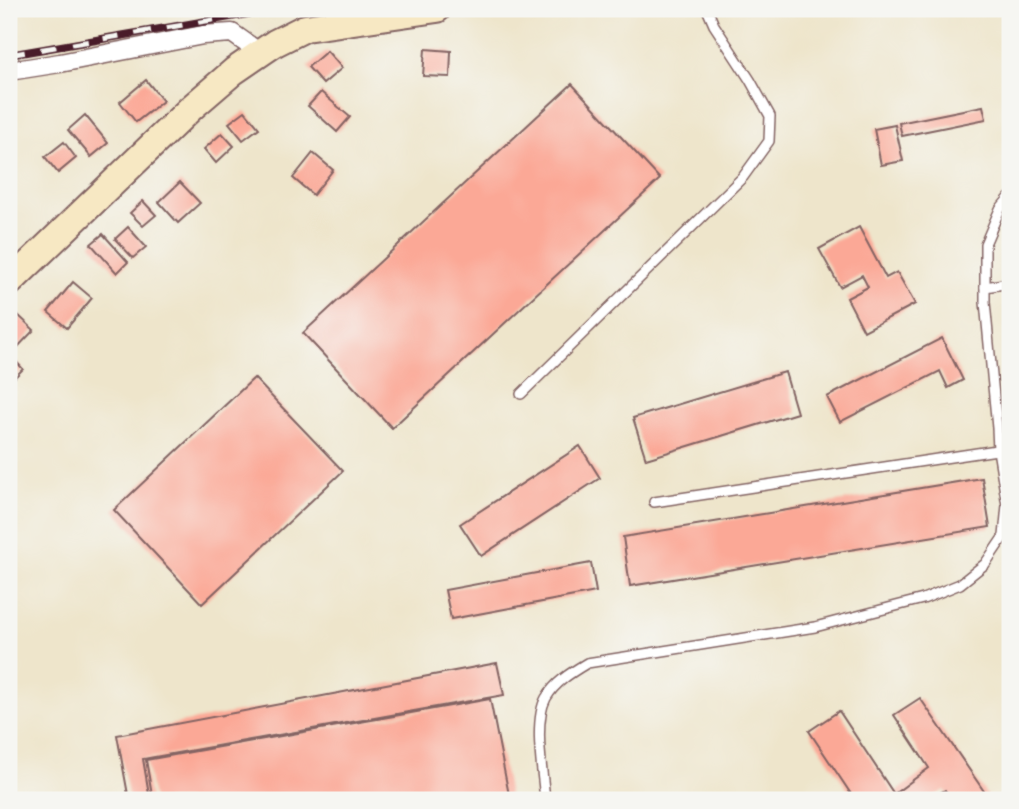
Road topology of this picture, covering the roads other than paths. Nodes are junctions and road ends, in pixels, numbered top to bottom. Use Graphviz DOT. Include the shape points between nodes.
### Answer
graph roads {
  1 [pos="437,9"];
  2 [pos="707,9"];
  3 [pos="260,53"];
  4 [pos="9,71"];
  5 [pos="1010,197"];
  6 [pos="9,283"];
  7 [pos="1010,283"];
  8 [pos="985,287"];
  9 [pos="521,394"];
  10 [pos="1010,448"];
  11 [pos="998,450"];
  12 [pos="654,502"];
  13 [pos="545,800"];
  1 -- 3 [label="main road" via="305,28"];
  2 -- 9 [label="lane" via="770,116 769,141 743,177"];
  3 -- 4 [label="street" via="232,33 203,35"];
  3 -- 6 [label="main road" via="191,108"];
  5 -- 8 [label="lane" via="985,244"];
  7 -- 8 [label="lane"];
  8 -- 11 [label="lane"];
  10 -- 11 [label="lane"];
  11 -- 12 [label="lane"];
  11 -- 13 [label="lane" via="1007,505 1004,536 985,564 960,584 923,600 815,627 587,663 563,678 546,698 539,724"];
}
